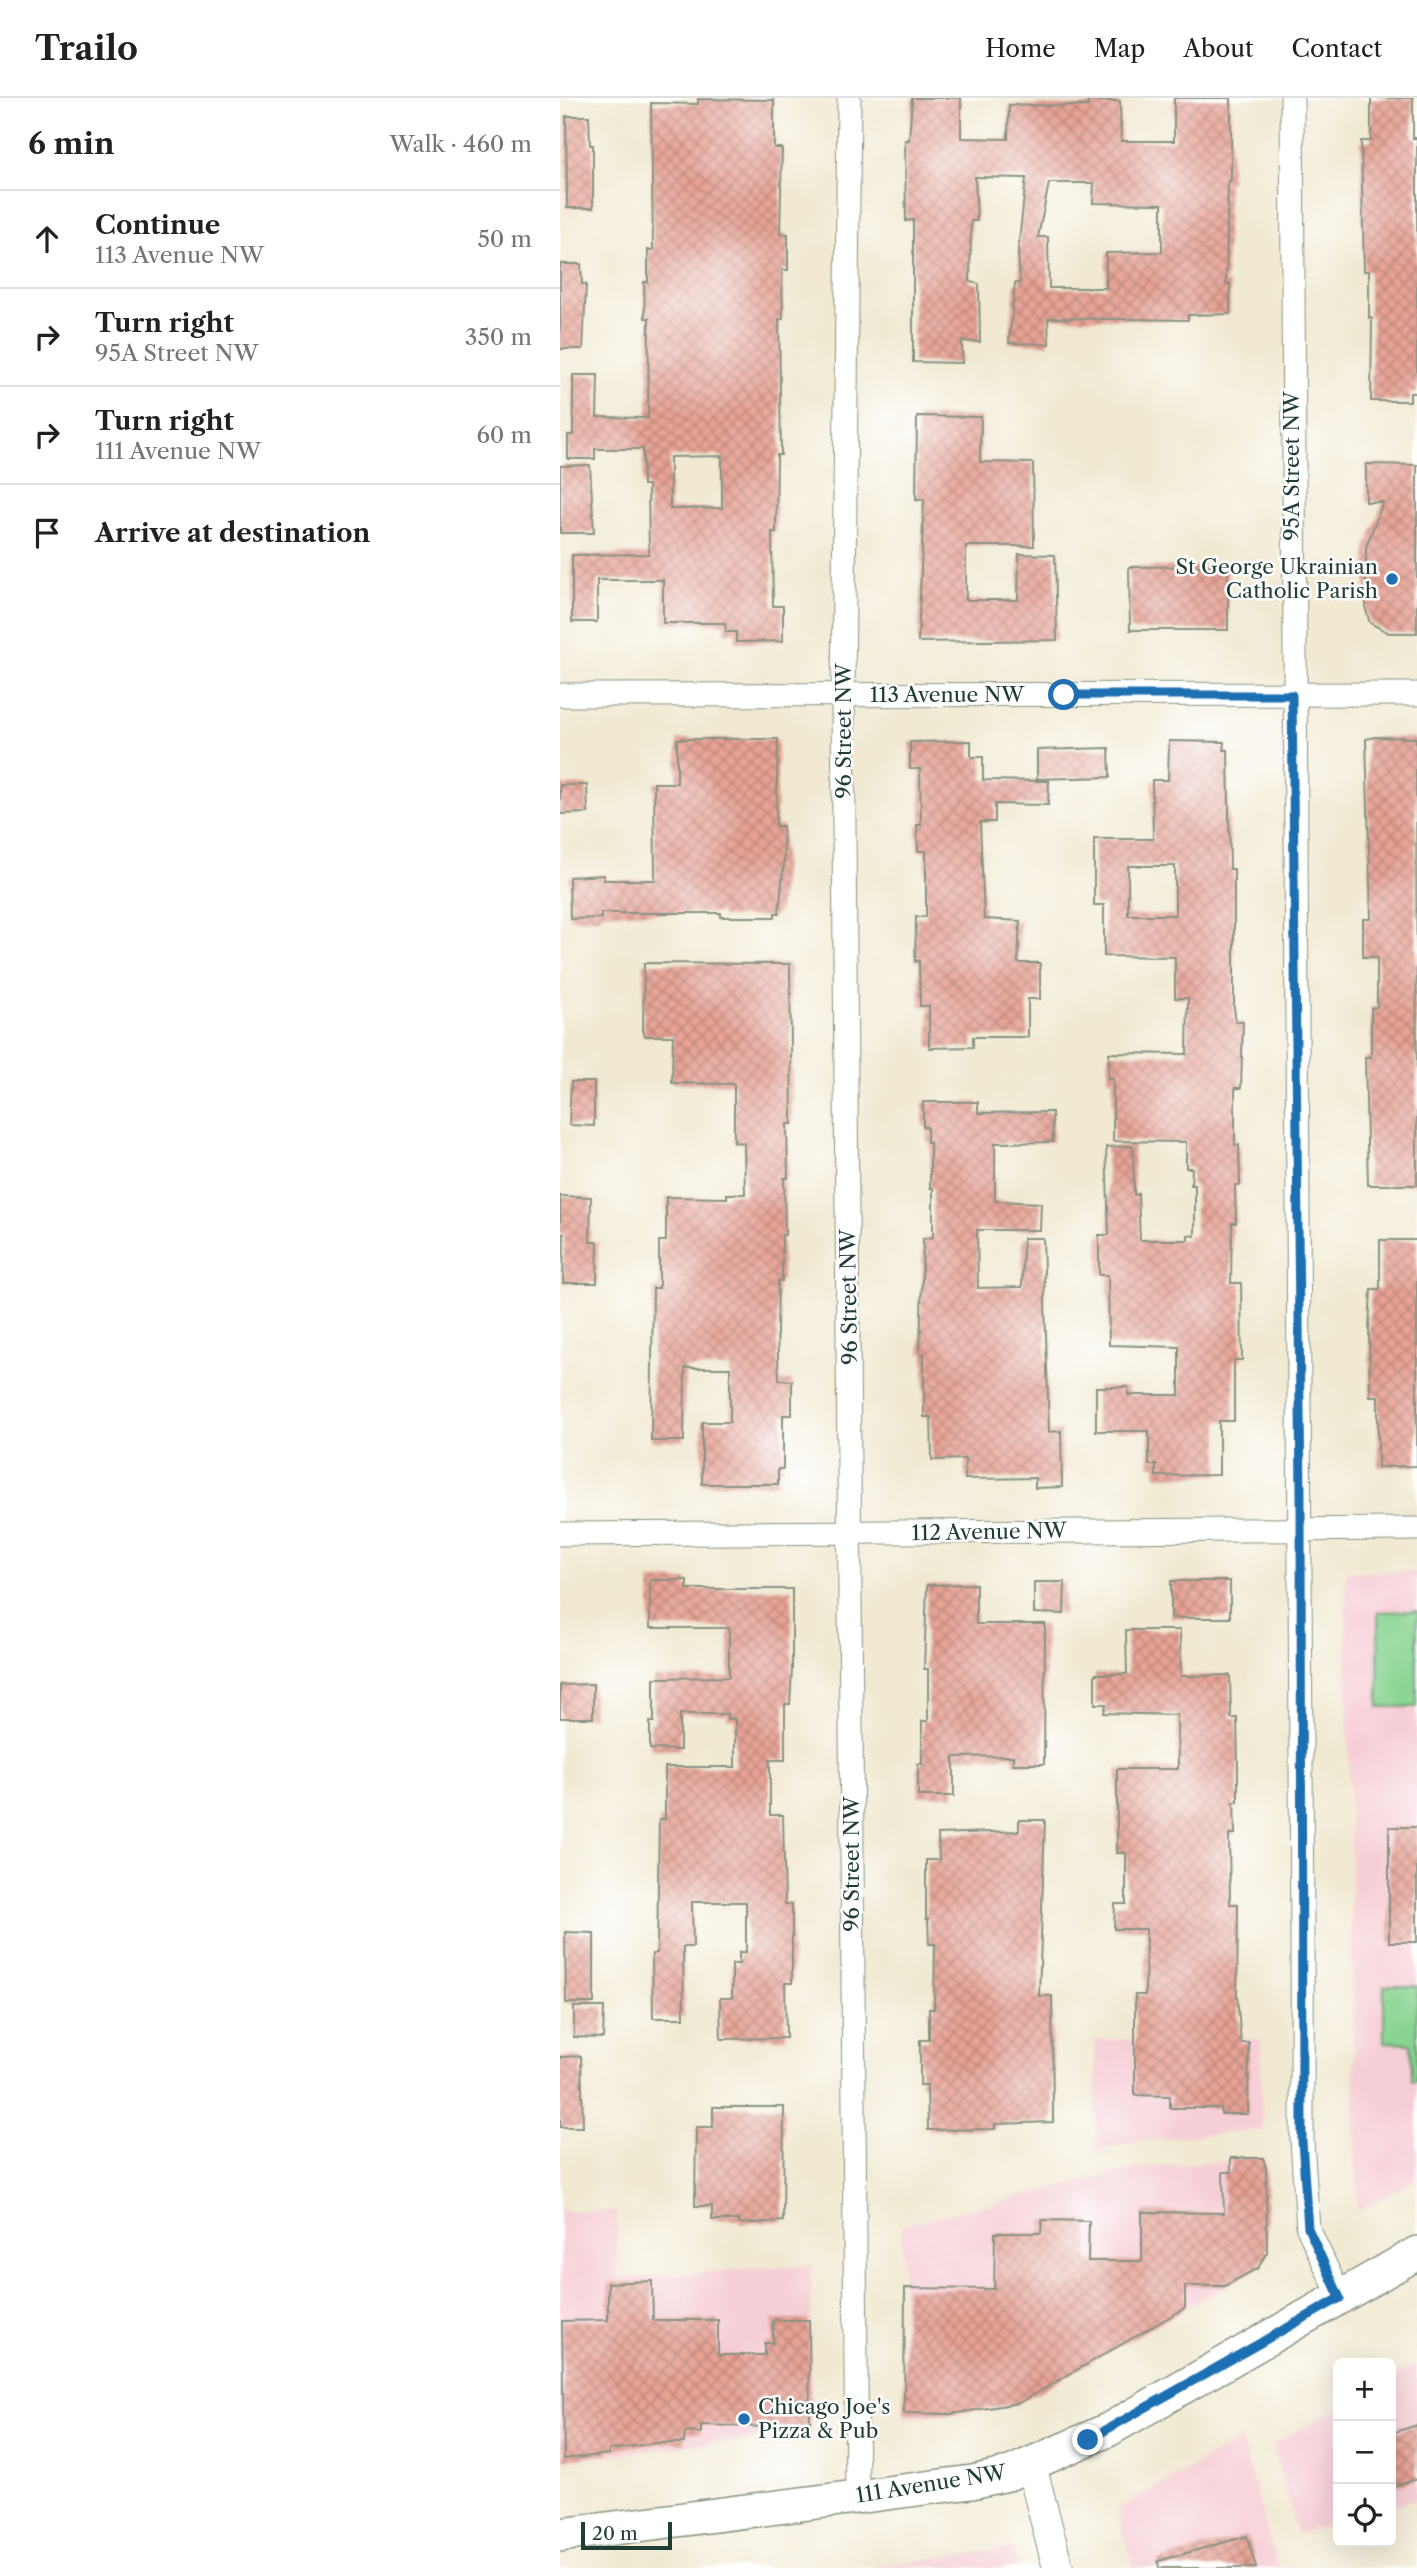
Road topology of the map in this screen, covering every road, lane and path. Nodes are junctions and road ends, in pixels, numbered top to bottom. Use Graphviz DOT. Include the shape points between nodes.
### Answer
graph roads {
  1 [pos="849,98"];
  2 [pos="1292,98"];
  3 [pos="1417,694"];
  4 [pos="560,695"];
  5 [pos="843,695"];
  6 [pos="1292,695"];
  7 [pos="1301,1529"];
  8 [pos="1417,1529"];
  9 [pos="851,1533"];
  10 [pos="560,1534"];
  11 [pos="1417,2253"];
  12 [pos="1340,2298"];
  13 [pos="1031,2465"];
  14 [pos="857,2497"];
  15 [pos="560,2535"];
  16 [pos="1058,2568"];
  1 -- 5 [label="street, 96 Street NW"];
  2 -- 6 [label="street, 95A Street NW"];
  3 -- 6 [label="street, 113 Avenue NW"];
  4 -- 5 [label="street, 113 Avenue NW"];
  5 -- 6 [label="street, 113 Avenue NW"];
  5 -- 9 [label="street, 96 Street NW"];
  6 -- 7 [label="street, 95A Street NW"];
  7 -- 8 [label="street, 112 Avenue NW"];
  7 -- 9 [label="street, 112 Avenue NW"];
  7 -- 12 [label="street, 95A Street NW" via="1305,2213"];
  9 -- 10 [label="street, 112 Avenue NW"];
  9 -- 14 [label="street, 96 Street NW"];
  11 -- 12 [label="main road, 111 Avenue NW"];
  12 -- 13 [label="main road, 111 Avenue NW" via="1108,2430"];
  13 -- 14 [label="main road, 111 Avenue NW" via="972,2482"];
  13 -- 16 [label="street"];
  14 -- 15 [label="main road, 111 Avenue NW"];
}
